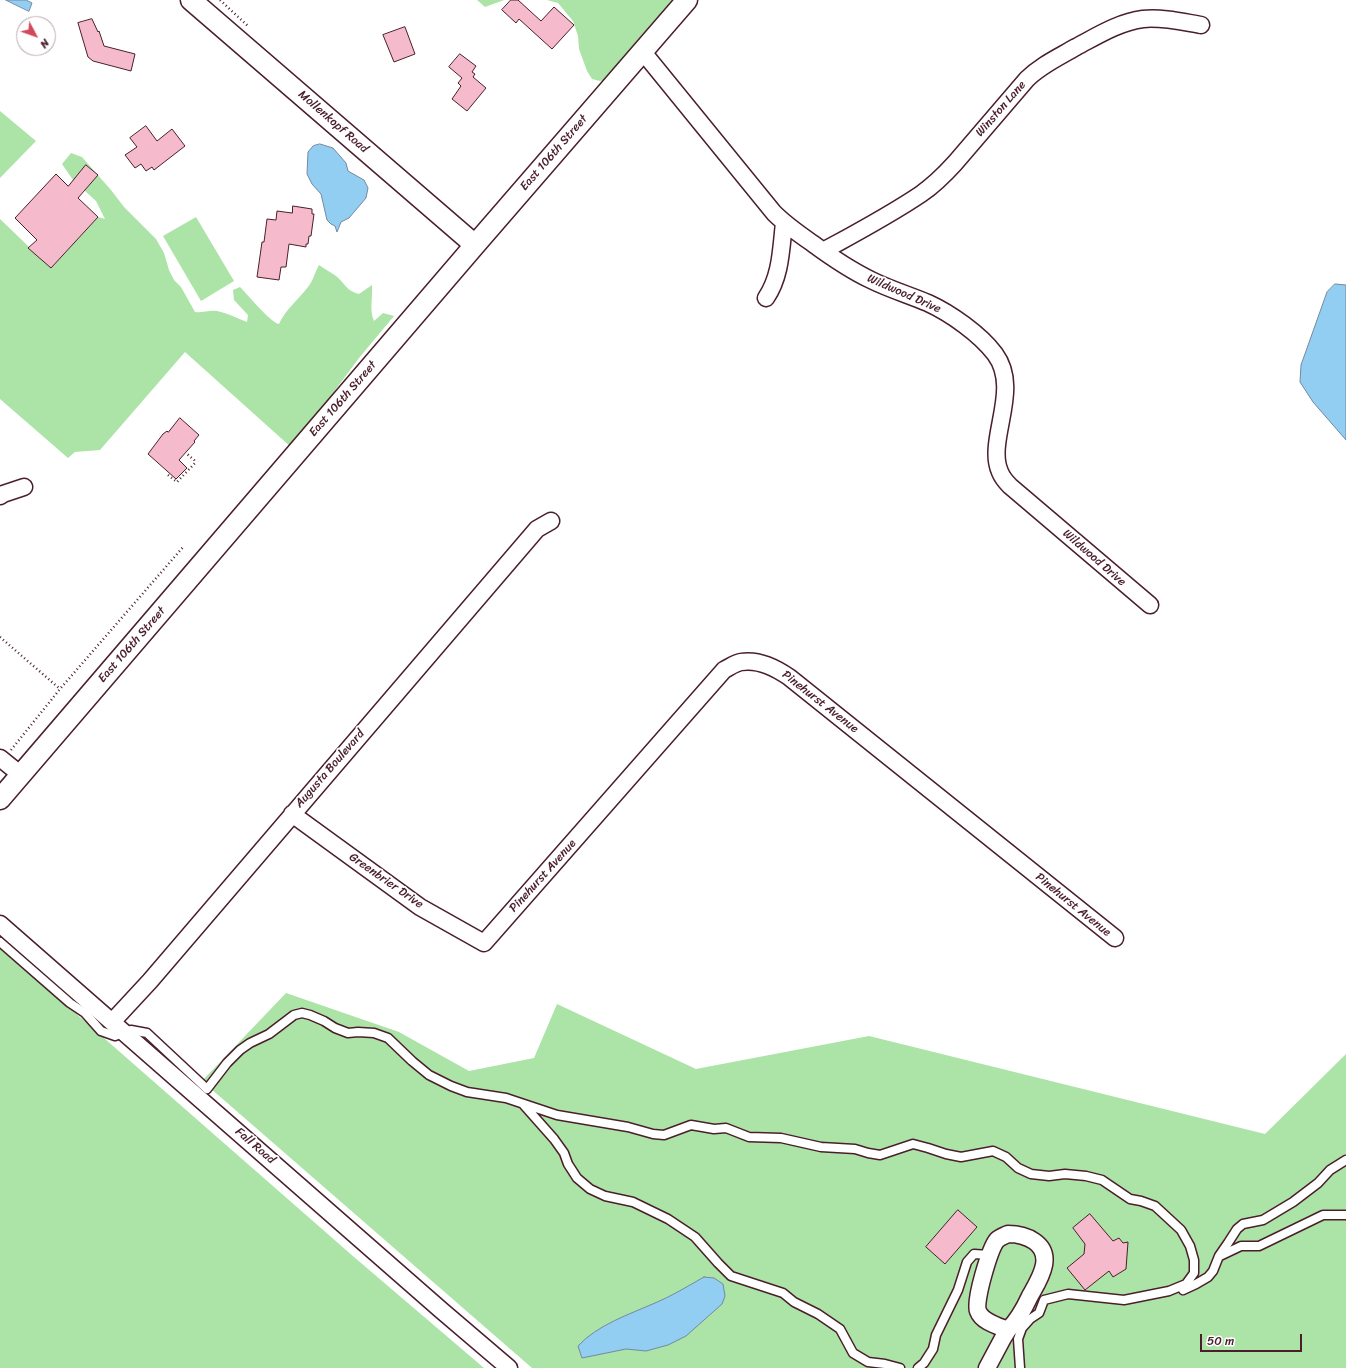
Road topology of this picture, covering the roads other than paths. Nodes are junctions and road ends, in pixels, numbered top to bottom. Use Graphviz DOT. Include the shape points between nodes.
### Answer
graph roads {
  1 [pos="192,0"];
  2 [pos="687,0"];
  3 [pos="1201,25"];
  4 [pos="643,52"];
  5 [pos="784,223"];
  6 [pos="474,245"];
  7 [pos="823,251"];
  8 [pos="766,298"];
  9 [pos="24,487"];
  10 [pos="0,496"];
  11 [pos="551,521"];
  12 [pos="1150,605"];
  13 [pos="1,759"];
  14 [pos="21,775"];
  15 [pos="2,792"];
  16 [pos="292,814"];
  17 [pos="0,924"];
  18 [pos="1115,938"];
  19 [pos="0,942"];
  20 [pos="484,943"];
  21 [pos="118,1027"];
  22 [pos="522,1103"];
  23 [pos="1346,1160"];
  24 [pos="1346,1216"];
  25 [pos="990,1255"];
  26 [pos="1219,1256"];
  27 [pos="1172,1290"];
  28 [pos="1008,1330"];
  29 [pos="509,1368"];
  30 [pos="900,1368"];
  31 [pos="918,1368"];
  32 [pos="987,1368"];
  33 [pos="1020,1368"];
  1 -- 6 [label="street, Mollenkopf Road"];
  2 -- 4 [label="street, East 106th Street"];
  3 -- 7 [label="street, Winston Lane" via="1162,20 1135,20 1098,36 1041,67 1027,78 943,176 898,209"];
  4 -- 5 [label="street, Wildwood Drive"];
  4 -- 6 [label="street, East 106th Street"];
  5 -- 7 [label="street, Wildwood Drive"];
  5 -- 8 [label="street" via="777,275"];
  6 -- 14 [label="street, East 106th Street"];
  7 -- 12 [label="street, Wildwood Drive" via="872,281 937,308 990,347 1006,379 996,454 1003,478"];
  9 -- 10 [label="street"];
  11 -- 16 [label="street, Augusta Boulevard" via="537,529"];
  13 -- 14 [label="street"];
  14 -- 15 [label="street, East 106th Street"];
  16 -- 20 [label="street, Greenbrier Drive" via="420,907"];
  16 -- 21 [label="street, Augusta Boulevard" via="155,975"];
  17 -- 21 [label="street, Fall Road"];
  18 -- 20 [label="street, Pinehurst Avenue" via="789,677 767,665 742,662 724,670"];
  19 -- 21 [label="lane" via="85,1013 101,1031 115,1036"];
  21 -- 22 [label="lane" via="147,1033 207,1089 240,1050 269,1034 294,1015 306,1014 348,1033 374,1032 388,1038 429,1075 451,1086 467,1092"];
  21 -- 29 [label="street, Fall Road"];
  22 -- 27 [label="lane" via="557,1115 659,1135 691,1125 714,1129 726,1128 749,1137 781,1138 821,1147 855,1149 880,1155 913,1144 961,1157 993,1151 1031,1174 1065,1174 1102,1180 1130,1199 1155,1206 1181,1230 1190,1246 1194,1273 1186,1284"];
  22 -- 30 [label="lane" via="554,1139 577,1178 590,1189 605,1196 634,1202 668,1219 695,1237 731,1276 783,1293 794,1302 818,1314 840,1329 853,1353 868,1362"];
  23 -- 26 [label="lane" via="1330,1170 1293,1202 1263,1220 1243,1224"];
  24 -- 26 [label="lane" via="1323,1215 1258,1246 1241,1246"];
  25 -- 28 [label="street" via="977,1303 978,1311 988,1322"];
  25 -- 28 [label="street" via="996,1241 1008,1234 1016,1234 1036,1242 1044,1255 1044,1264 1033,1291 1020,1316"];
  25 -- 31 [label="lane" via="974,1254 966,1262 958,1290 936,1335 933,1349"];
  26 -- 27 [label="lane" via="1208,1277 1184,1290"];
  27 -- 33 [label="lane" via="1124,1300 1068,1294 1044,1300 1039,1314 1022,1328 1018,1339"];
  28 -- 32 [label="street"];
}
